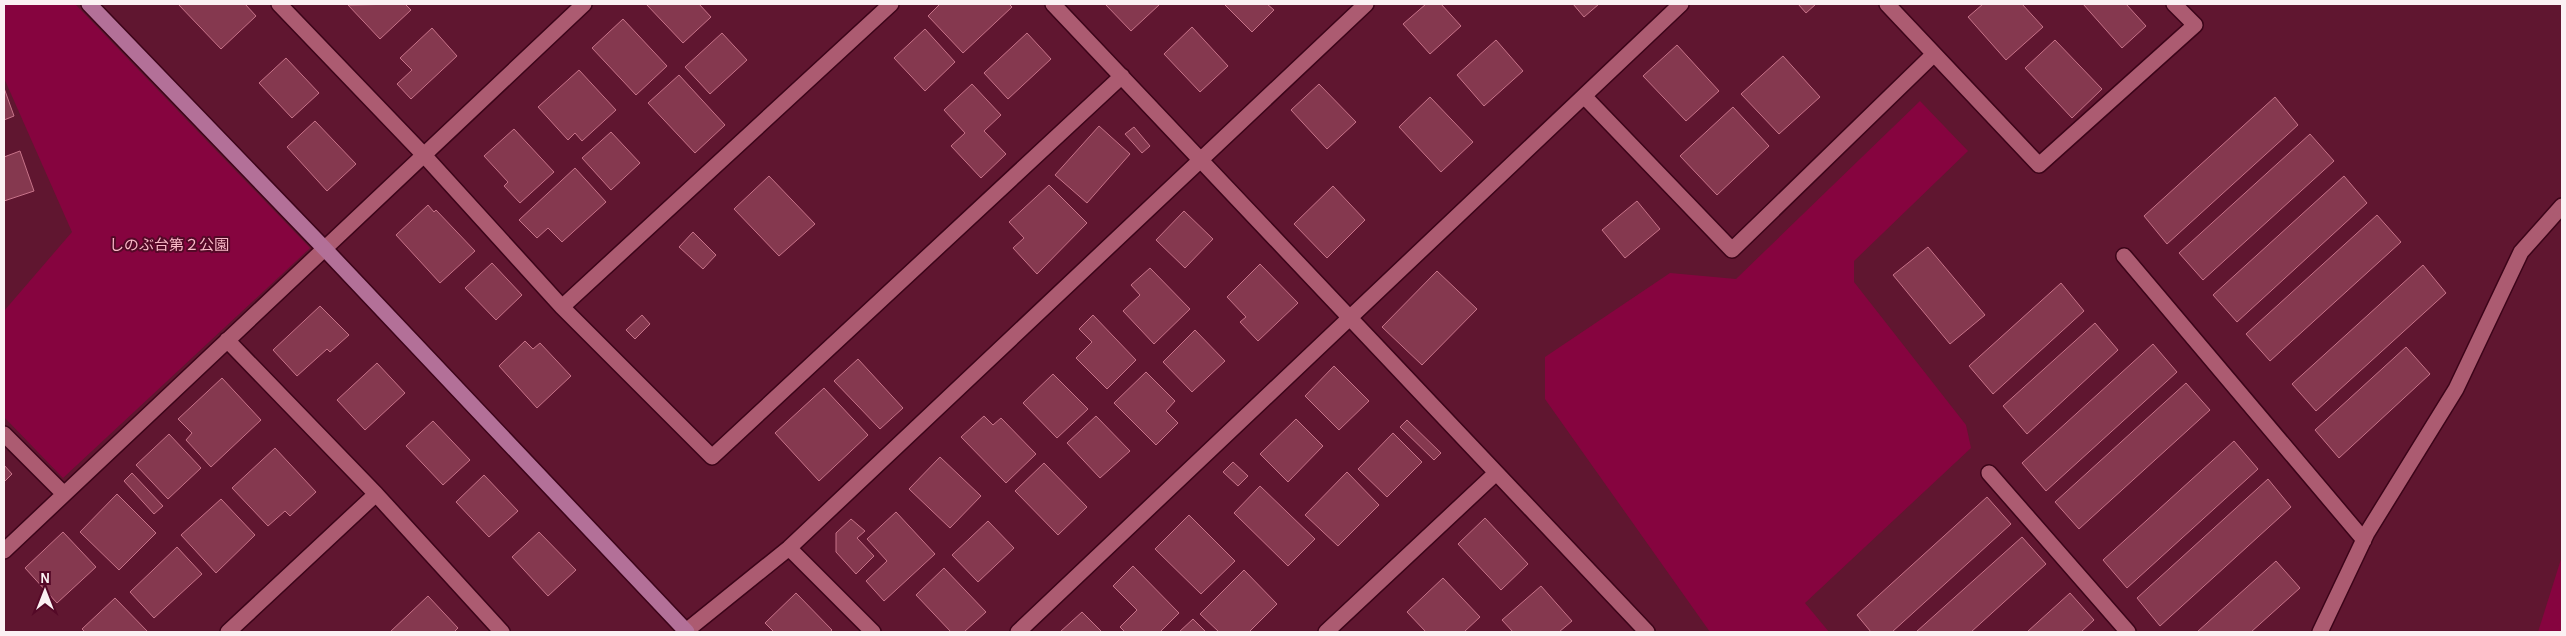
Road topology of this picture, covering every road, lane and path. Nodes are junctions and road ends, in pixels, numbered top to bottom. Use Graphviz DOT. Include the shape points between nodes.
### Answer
graph roads {
  1 [pos="89,4"];
  2 [pos="584,4"];
  3 [pos="891,4"];
  4 [pos="1053,4"];
  5 [pos="1366,4"];
  6 [pos="1681,4"];
  7 [pos="1887,4"];
  8 [pos="2174,4"];
  9 [pos="286,6"];
  10 [pos="1934,54"];
  11 [pos="1122,76"];
  12 [pos="1584,96"];
  13 [pos="423,154"];
  14 [pos="1201,160"];
  15 [pos="2562,206"];
  16 [pos="324,248"];
  17 [pos="2124,256"];
  18 [pos="562,308"];
  19 [pos="1351,318"];
  20 [pos="227,340"];
  21 [pos="4,434"];
  22 [pos="1496,473"];
  23 [pos="1989,473"];
  24 [pos="63,493"];
  25 [pos="376,494"];
  26 [pos="2364,540"];
  27 [pos="789,548"];
  28 [pos="4,551"];
  29 [pos="1641,630"];
  30 [pos="228,632"];
  31 [pos="502,632"];
  32 [pos="686,632"];
  33 [pos="873,632"];
  34 [pos="1018,632"];
  35 [pos="1326,632"];
  36 [pos="2128,632"];
  37 [pos="2320,632"];
  1 -- 16 [label="street"];
  2 -- 13 [label="street"];
  3 -- 18 [label="street"];
  4 -- 11 [label="street"];
  5 -- 14 [label="street"];
  6 -- 12 [label="street"];
  7 -- 10 [label="street"];
  8 -- 10 [label="street" via="2195,25 2039,165"];
  9 -- 13 [label="street"];
  10 -- 12 [label="street" via="1732,250"];
  11 -- 14 [label="street"];
  11 -- 18 [label="street" via="712,457"];
  12 -- 19 [label="street"];
  13 -- 16 [label="street"];
  13 -- 18 [label="street"];
  14 -- 19 [label="street"];
  14 -- 27 [label="street"];
  15 -- 26 [label="street" via="2521,252 2456,388"];
  16 -- 20 [label="street"];
  16 -- 32 [label="street"];
  17 -- 26 [label="street"];
  19 -- 22 [label="street"];
  19 -- 34 [label="street"];
  20 -- 24 [label="street"];
  20 -- 25 [label="street"];
  21 -- 24 [label="street"];
  22 -- 29 [label="street"];
  22 -- 35 [label="street"];
  23 -- 36 [label="street"];
  24 -- 28 [label="street"];
  25 -- 30 [label="street"];
  25 -- 31 [label="street"];
  26 -- 37 [label="street"];
  27 -- 32 [label="street"];
  27 -- 33 [label="street"];
}
